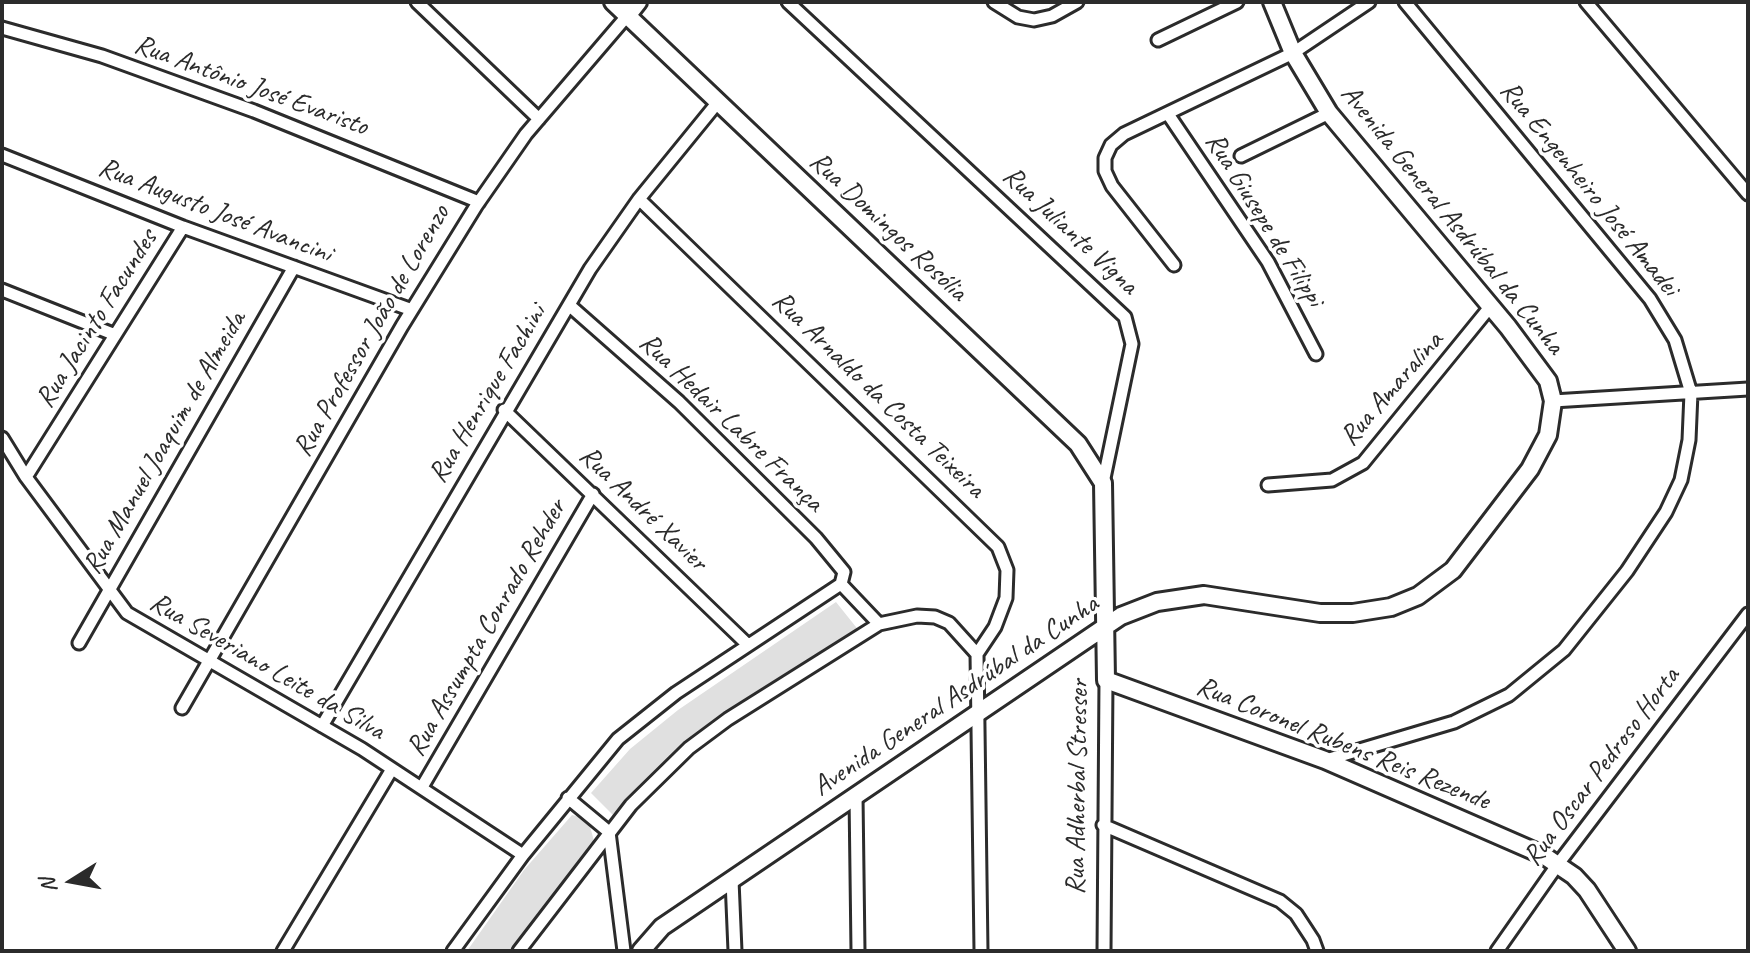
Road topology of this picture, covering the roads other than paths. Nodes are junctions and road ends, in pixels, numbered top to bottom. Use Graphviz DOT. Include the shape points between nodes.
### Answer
graph roads {
  1 [pos="417,2"];
  2 [pos="613,2"];
  3 [pos="638,2"];
  4 [pos="788,2"];
  5 [pos="994,2"];
  6 [pos="1077,2"];
  7 [pos="1237,2"];
  8 [pos="1272,2"];
  9 [pos="1369,2"];
  10 [pos="1405,2"];
  11 [pos="1586,2"];
  12 [pos="627,16"];
  13 [pos="2,28"];
  14 [pos="1158,40"];
  15 [pos="1293,53"];
  16 [pos="718,102"];
  17 [pos="1329,113"];
  18 [pos="1168,114"];
  19 [pos="539,119"];
  20 [pos="2,155"];
  21 [pos="1241,156"];
  22 [pos="1748,194"];
  23 [pos="639,199"];
  24 [pos="479,202"];
  25 [pos="183,227"];
  26 [pos="1174,265"];
  27 [pos="294,267"];
  28 [pos="2,290"];
  29 [pos="569,305"];
  30 [pos="1490,307"];
  31 [pos="412,310"];
  32 [pos="113,334"];
  33 [pos="1316,354"];
  34 [pos="1748,389"];
  35 [pos="1691,393"];
  36 [pos="1553,401"];
  37 [pos="504,410"];
  38 [pos="2,438"];
  39 [pos="26,477"];
  40 [pos="1103,483"];
  41 [pos="1268,485"];
  42 [pos="593,494"];
  43 [pos="841,584"];
  44 [pos="108,591"];
  45 [pos="1748,614"];
  46 [pos="879,624"];
  47 [pos="1106,624"];
  48 [pos="79,643"];
  49 [pos="747,644"];
  50 [pos="977,654"];
  51 [pos="213,660"];
  52 [pos="1106,680"];
  53 [pos="182,708"];
  54 [pos="979,713"];
  55 [pos="322,726"];
  56 [pos="1325,760"];
  57 [pos="392,769"];
  58 [pos="422,787"];
  59 [pos="856,796"];
  60 [pos="568,798"];
  61 [pos="1103,825"];
  62 [pos="609,832"];
  63 [pos="523,855"];
  64 [pos="1558,864"];
  65 [pos="732,880"];
  66 [pos="283,951"];
  67 [pos="453,951"];
  68 [pos="519,951"];
  69 [pos="624,951"];
  70 [pos="641,951"];
  71 [pos="735,951"];
  72 [pos="858,951"];
  73 [pos="981,951"];
  74 [pos="1104,951"];
  75 [pos="1317,951"];
  76 [pos="1497,951"];
  77 [pos="1627,951"];
  1 -- 19 [label="street"];
  2 -- 12 [label="street, Rua Domingos Rosólia"];
  3 -- 12 [label="street, Rua Professor João de Lorenzo"];
  4 -- 40 [label="street, Rua Juliante Vigna" via="1125,317 1132,344"];
  5 -- 6 [label="street" via="1034,20"];
  7 -- 14 [label="street"];
  8 -- 15 [label="street, Avenida General Asdrúbal da Cunha"];
  9 -- 15 [label="street"];
  10 -- 35 [label="street, Rua Engenheiro José Amadei" via="1650,299 1675,340"];
  11 -- 22 [label="street"];
  12 -- 16 [label="street, Rua Domingos Rosólia"];
  12 -- 19 [label="street, Rua Professor João de Lorenzo"];
  13 -- 24 [label="street, Rua Antônio José Evaristo" via="102,56 254,111"];
  15 -- 17 [label="street, Avenida General Asdrúbal da Cunha"];
  15 -- 18 [label="street"];
  16 -- 23 [label="street, Rua Henrique Fachini"];
  16 -- 40 [label="street, Rua Domingos Rosólia" via="1064,428"];
  17 -- 21 [label="street"];
  17 -- 30 [label="street, Avenida General Asdrúbal da Cunha"];
  18 -- 26 [label="street" via="1111,145 1105,171"];
  18 -- 33 [label="street, Rua Giusepe de Filippi" via="1268,262"];
  19 -- 24 [label="street, Rua Professor João de Lorenzo"];
  20 -- 25 [label="street, Rua Augusto José Avancini"];
  23 -- 29 [label="street, Rua Henrique Fachini"];
  23 -- 50 [label="street, Rua Arnaldo da Costa Teixeira" via="998,547 1007,570 1006,598"];
  24 -- 31 [label="street, Rua Professor João de Lorenzo"];
  25 -- 27 [label="street, Rua Augusto José Avancini"];
  25 -- 32 [label="street, Rua Jacinto Facundes"];
  27 -- 31 [label="street, Rua Augusto José Avancini"];
  27 -- 44 [label="street, Rua Manuel Joaquim de Almeida"];
  28 -- 32 [label="street"];
  29 -- 37 [label="street, Rua Henrique Fachini"];
  29 -- 43 [label="street, Rua Hedair Labre França" via="679,402 816,538 844,572"];
  30 -- 36 [label="street, Avenida General Asdrúbal da Cunha" via="1548,381"];
  30 -- 41 [label="street, Rua Amaralina" via="1363,463 1332,480"];
  31 -- 51 [label="street, Rua Professor João de Lorenzo"];
  32 -- 39 [label="street, Rua Jacinto Facundes"];
  34 -- 35 [label="street"];
  35 -- 36 [label="street"];
  35 -- 56 [label="street, Rua Engenheiro José Amadei" via="1681,480 1666,512 1564,650 1509,695 1454,722"];
  36 -- 47 [label="street, Avenida General Asdrúbal da Cunha" via="1548,435 1530,469 1453,570 1418,596 1391,607 1320,613 1204,595 1157,602"];
  37 -- 42 [label="street, Rua André Xavier"];
  37 -- 55 [label="street, Rua Henrique Fachini"];
  38 -- 39 [label="street, Rua Severiano Leite da Silva"];
  39 -- 44 [label="street, Rua Severiano Leite da Silva"];
  40 -- 47 [label="street, Rua Juliante Vigna"];
  42 -- 49 [label="street, Rua André Xavier"];
  42 -- 58 [label="street, Rua Assumpta Conrado Rehder"];
  43 -- 46 [label="street"];
  43 -- 49 [label="street"];
  44 -- 48 [label="street, Rua Manuel Joaquim de Almeida"];
  44 -- 51 [label="street, Rua Severiano Leite da Silva" via="142,624"];
  45 -- 64 [label="street, Rua Oscar Pedroso Horta"];
  46 -- 50 [label="street" via="935,617 949,623"];
  46 -- 62 [label="street" via="689,748"];
  47 -- 52 [label="street, Rua Adherbal Stresser"];
  47 -- 54 [label="street, Avenida General Asdrúbal da Cunha"];
  49 -- 60 [label="street" via="618,739"];
  50 -- 54 [label="street"];
  51 -- 53 [label="street, Rua Professor João de Lorenzo"];
  51 -- 55 [label="street, Rua Severiano Leite da Silva"];
  52 -- 56 [label="street, Rua Coronel Rubens Reis Rezende"];
  52 -- 61 [label="street, Rua Adherbal Stresser"];
  54 -- 59 [label="street, Avenida General Asdrúbal da Cunha"];
  54 -- 73 [label="street"];
  55 -- 57 [label="street, Rua Severiano Leite da Silva"];
  56 -- 64 [label="street, Rua Coronel Rubens Reis Rezende"];
  57 -- 58 [label="street, Rua Severiano Leite da Silva"];
  57 -- 66 [label="street"];
  58 -- 63 [label="street, Rua Severiano Leite da Silva"];
  59 -- 65 [label="street, Avenida General Asdrúbal da Cunha"];
  59 -- 72 [label="street"];
  60 -- 62 [label="street"];
  60 -- 63 [label="street"];
  61 -- 74 [label="street, Rua Adherbal Stresser"];
  61 -- 75 [label="street" via="1280,901 1296,914"];
  62 -- 68 [label="street"];
  62 -- 69 [label="street"];
  63 -- 67 [label="street"];
  64 -- 76 [label="street, Rua Oscar Pedroso Horta"];
  64 -- 77 [label="street, Rua Coronel Rubens Reis Rezende" via="1587,890"];
  65 -- 70 [label="street, Avenida General Asdrúbal da Cunha" via="662,927"];
  65 -- 71 [label="street"];
}
